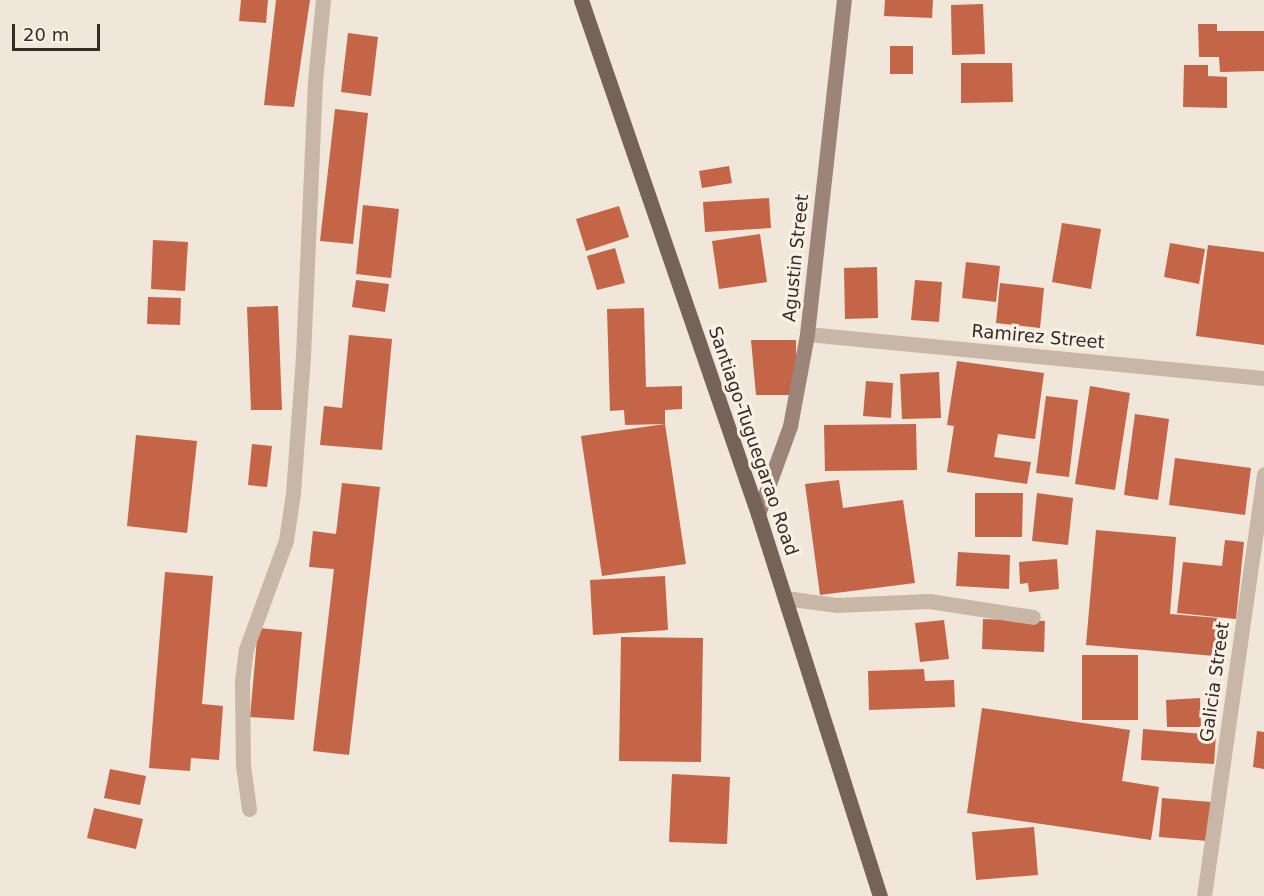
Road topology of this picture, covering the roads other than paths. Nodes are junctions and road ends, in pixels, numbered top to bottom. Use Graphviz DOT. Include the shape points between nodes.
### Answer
graph roads {
  1 [pos="323,0"];
  2 [pos="581,0"];
  3 [pos="844,0"];
  4 [pos="807,334"];
  5 [pos="1264,378"];
  6 [pos="1264,474"];
  7 [pos="758,513"];
  8 [pos="786,598"];
  9 [pos="1034,616"];
  10 [pos="249,809"];
  11 [pos="880,896"];
  12 [pos="1204,896"];
  1 -- 10 [label="street" via="315,81 293,493 286,540 246,648 242,681 243,765"];
  2 -- 7 [label="main road, Santiago-Tuguegarao Road"];
  3 -- 4 [label="main road, Agustin Street"];
  4 -- 5 [label="street, Ramirez Street"];
  4 -- 7 [label="main road, Agustin Street" via="790,426"];
  6 -- 12 [label="street, Galicia Street"];
  7 -- 8 [label="main road, Santiago-Tuguegarao Road"];
  8 -- 9 [label="street" via="836,605 929,601"];
  8 -- 11 [label="main road, Santiago-Tuguegarao Road"];
}
